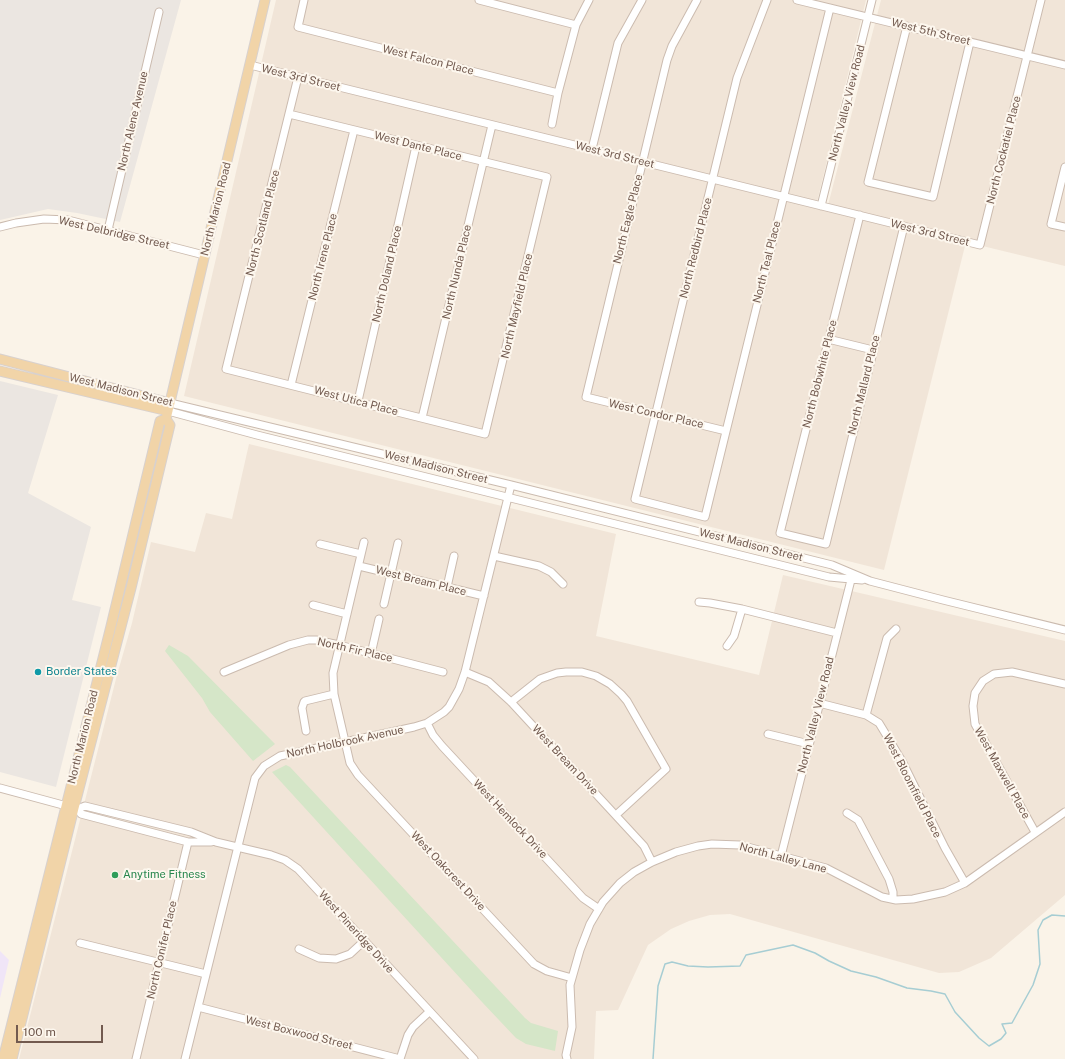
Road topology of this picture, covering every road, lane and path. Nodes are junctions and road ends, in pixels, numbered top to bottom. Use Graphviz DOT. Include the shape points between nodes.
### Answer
graph roads {
  1 [pos="265,0"];
  2 [pos="304,0"];
  3 [pos="480,0"];
  4 [pos="589,0"];
  5 [pos="642,0"];
  6 [pos="697,0"];
  7 [pos="767,0"];
  8 [pos="797,0"];
  9 [pos="872,0"];
  10 [pos="1041,0"];
  11 [pos="830,8"];
  12 [pos="159,12"];
  13 [pos="868,16"];
  14 [pos="576,25"];
  15 [pos="907,26"];
  16 [pos="970,42"];
  17 [pos="1027,56"];
  18 [pos="250,65"];
  19 [pos="1065,65"];
  20 [pos="298,77"];
  21 [pos="558,93"];
  22 [pos="289,114"];
  23 [pos="552,124"];
  24 [pos="492,125"];
  25 [pos="354,130"];
  26 [pos="416,146"];
  27 [pos="592,149"];
  28 [pos="483,161"];
  29 [pos="642,162"];
  30 [pos="1065,167"];
  31 [pos="547,177"];
  32 [pos="713,179"];
  33 [pos="783,197"];
  34 [pos="821,206"];
  35 [pos="860,215"];
  36 [pos="904,226"];
  37 [pos="0,227"];
  38 [pos="1065,227"];
  39 [pos="108,230"];
  40 [pos="980,245"];
  41 [pos="204,255"];
  42 [pos="828,339"];
  43 [pos="873,350"];
  44 [pos="0,359"];
  45 [pos="226,369"];
  46 [pos="0,371"];
  47 [pos="291,384"];
  48 [pos="586,398"];
  49 [pos="358,402"];
  50 [pos="168,411"];
  51 [pos="655,415"];
  52 [pos="422,418"];
  53 [pos="726,431"];
  54 [pos="485,434"];
  55 [pos="511,485"];
  56 [pos="508,498"];
  57 [pos="705,517"];
  58 [pos="364,542"];
  59 [pos="398,543"];
  60 [pos="320,544"];
  61 [pos="826,544"];
  62 [pos="361,554"];
  63 [pos="454,556"];
  64 [pos="494,556"];
  65 [pos="359,566"];
  66 [pos="391,573"];
  67 [pos="852,576"];
  68 [pos="563,584"];
  69 [pos="447,587"];
  70 [pos="484,596"];
  71 [pos="699,602"];
  72 [pos="384,604"];
  73 [pos="313,605"];
  74 [pos="742,609"];
  75 [pos="347,614"];
  76 [pos="379,619"];
  77 [pos="896,629"];
  78 [pos="1065,630"];
  79 [pos="837,633"];
  80 [pos="339,645"];
  81 [pos="727,646"];
  82 [pos="371,654"];
  83 [pos="224,672"];
  84 [pos="443,672"];
  85 [pos="465,672"];
  86 [pos="1065,684"];
  87 [pos="334,694"];
  88 [pos="511,702"];
  89 [pos="819,703"];
  90 [pos="866,715"];
  91 [pos="427,723"];
  92 [pos="306,731"];
  93 [pos="768,734"];
  94 [pos="344,742"];
  95 [pos="809,744"];
  96 [pos="0,788"];
  97 [pos="73,808"];
  98 [pos="1065,812"];
  99 [pos="847,814"];
  100 [pos="616,815"];
  101 [pos="1035,832"];
  102 [pos="188,842"];
  103 [pos="216,842"];
  104 [pos="237,847"];
  105 [pos="781,856"];
  106 [pos="652,862"];
  107 [pos="965,883"];
  108 [pos="892,899"];
  109 [pos="599,910"];
  110 [pos="364,941"];
  111 [pos="80,943"];
  112 [pos="299,949"];
  113 [pos="159,962"];
  114 [pos="206,974"];
  115 [pos="572,978"];
  116 [pos="198,1008"];
  117 [pos="429,1012"];
  118 [pos="3,1059"];
  119 [pos="12,1059"];
  120 [pos="136,1059"];
  121 [pos="185,1059"];
  122 [pos="400,1059"];
  123 [pos="474,1059"];
  124 [pos="567,1059"];
  1 -- 18 [label="main road, North Marion Road"];
  2 -- 21 [label="street, West Falcon Place" via="298,26"];
  3 -- 14 [label="street"];
  4 -- 14 [label="street"];
  5 -- 27 [label="street" via="618,43"];
  6 -- 29 [label="street, North Eagle Place" via="667,60"];
  7 -- 32 [label="street, North Redbird Place" via="740,69"];
  8 -- 11 [label="street, West 5th Street"];
  9 -- 13 [label="street, North Valley View Road"];
  10 -- 17 [label="street, North Cockatiel Place"];
  11 -- 13 [label="street, West 5th Street"];
  11 -- 33 [label="street, North Teal Place"];
  12 -- 39 [label="street, North Alene Avenue"];
  13 -- 15 [label="street, West 5th Street"];
  13 -- 34 [label="street, North Valley View Road"];
  14 -- 21 [label="street"];
  15 -- 16 [label="street, West 5th Street"];
  15 -- 16 [label="street" via="868,182 933,197"];
  16 -- 17 [label="street, West 5th Street"];
  17 -- 19 [label="street, West 5th Street"];
  17 -- 40 [label="street, North Cockatiel Place"];
  18 -- 20 [label="street, West 3rd Street"];
  18 -- 41 [label="main road, North Marion Road"];
  20 -- 22 [label="street, North Scotland Place"];
  20 -- 24 [label="street, West 3rd Street"];
  21 -- 23 [label="street"];
  22 -- 25 [label="street, West Dante Place"];
  22 -- 45 [label="street, North Scotland Place"];
  24 -- 27 [label="street, West 3rd Street"];
  24 -- 28 [label="street, North Nunda Place"];
  25 -- 26 [label="street, West Dante Place"];
  25 -- 47 [label="street, North Irene Place"];
  26 -- 28 [label="street, West Dante Place"];
  26 -- 49 [label="street, North Doland Place"];
  27 -- 29 [label="street, West 3rd Street"];
  28 -- 31 [label="street, West Dante Place"];
  28 -- 52 [label="street, North Nunda Place"];
  29 -- 32 [label="street, West 3rd Street"];
  29 -- 48 [label="street, North Eagle Place"];
  30 -- 38 [label="street" via="1051,224"];
  31 -- 54 [label="street, North Mayfield Place"];
  32 -- 33 [label="street, West 3rd Street"];
  32 -- 51 [label="street, North Redbird Place"];
  33 -- 34 [label="street, West 3rd Street"];
  33 -- 53 [label="street, North Teal Place"];
  34 -- 35 [label="street, West 3rd Street"];
  35 -- 36 [label="street, West 3rd Street"];
  35 -- 42 [label="street, North Bobwhite Place"];
  36 -- 40 [label="street, West 3rd Street"];
  36 -- 43 [label="street, North Mallard Place"];
  37 -- 39 [label="street, West Delbridge Street" via="16,222 44,219 68,220"];
  39 -- 41 [label="street, West Delbridge Street"];
  41 -- 50 [label="main road, North Marion Road"];
  42 -- 43 [label="street"];
  42 -- 61 [label="street, North Bobwhite Place" via="780,533"];
  43 -- 61 [label="street, North Mallard Place"];
  44 -- 50 [label="main road, West Madison Street"];
  45 -- 47 [label="street, West Utica Place"];
  46 -- 50 [label="main road, West Madison Street"];
  47 -- 49 [label="street, West Utica Place"];
  48 -- 51 [label="street, West Condor Place"];
  49 -- 52 [label="street, West Utica Place"];
  50 -- 55 [label="street, West Madison Street"];
  50 -- 56 [label="street, West Madison Street"];
  50 -- 97 [label="main road, North Marion Road" via="170,425 129,596"];
  51 -- 53 [label="street, West Condor Place"];
  51 -- 57 [label="street, North Redbird Place" via="635,499"];
  52 -- 54 [label="street, West Utica Place"];
  53 -- 57 [label="street, North Teal Place"];
  55 -- 56 [label="street, North Holbrook Avenue"];
  55 -- 67 [label="street, West Madison Street" via="832,565"];
  56 -- 64 [label="street, North Holbrook Avenue"];
  56 -- 67 [label="street, West Madison Street" via="829,577"];
  58 -- 62 [label="street, West Oakcrest Drive"];
  59 -- 66 [label="street"];
  60 -- 62 [label="street"];
  62 -- 65 [label="street, West Oakcrest Drive"];
  63 -- 69 [label="street"];
  64 -- 68 [label="street" via="539,566 551,572"];
  64 -- 70 [label="street, North Holbrook Avenue"];
  65 -- 66 [label="street, West Bream Place"];
  65 -- 75 [label="street, West Oakcrest Drive"];
  66 -- 69 [label="street, West Bream Place"];
  66 -- 72 [label="street"];
  67 -- 78 [label="street, West Madison Street"];
  67 -- 79 [label="street, North Valley View Road"];
  69 -- 70 [label="street, West Bream Place"];
  70 -- 85 [label="street, North Holbrook Avenue"];
  71 -- 74 [label="street"];
  73 -- 75 [label="street"];
  74 -- 79 [label="street"];
  74 -- 81 [label="street" via="734,636"];
  75 -- 80 [label="street, West Oakcrest Drive"];
  76 -- 82 [label="street"];
  77 -- 90 [label="street" via="887,638"];
  79 -- 89 [label="street, North Valley View Road"];
  80 -- 82 [label="street, North Fir Place"];
  80 -- 83 [label="street, North Fir Place" via="316,640 301,641"];
  80 -- 87 [label="street, West Oakcrest Drive" via="334,673"];
  82 -- 84 [label="street, North Fir Place"];
  85 -- 88 [label="street, West Bream Drive" via="489,682"];
  85 -- 91 [label="street, North Holbrook Avenue" via="452,703 444,712"];
  86 -- 101 [label="street, West Maxwell Place" via="1012,672 994,674 983,681 976,693 973,706 975,724"];
  87 -- 92 [label="street" via="304,702 302,708"];
  87 -- 94 [label="street, West Oakcrest Drive"];
  88 -- 100 [label="street, West Bream Drive"];
  88 -- 100 [label="street" via="540,679 566,672 582,672 596,676 607,681 621,694 666,769"];
  89 -- 90 [label="street, West Bloomfield Place"];
  89 -- 95 [label="street, North Valley View Road"];
  90 -- 107 [label="street, West Bloomfield Place" via="879,723 902,761"];
  91 -- 94 [label="street, North Holbrook Avenue"];
  91 -- 109 [label="street, West Hemlock Drive" via="442,746 582,898"];
  93 -- 95 [label="street"];
  94 -- 104 [label="street, North Holbrook Avenue" via="280,756 264,766 253,782"];
  94 -- 115 [label="street, West Oakcrest Drive" via="350,763 358,775 531,961 539,968"];
  95 -- 105 [label="street, North Valley View Road"];
  96 -- 97 [label="street"];
  97 -- 102 [label="street, West Pineridge Drive" via="81,814"];
  97 -- 103 [label="street, West Pineridge Drive" via="85,806 191,832"];
  97 -- 118 [label="main road, North Marion Road"];
  97 -- 119 [label="main road, North Marion Road"];
  98 -- 101 [label="street, North Lalley Lane"];
  99 -- 108 [label="street" via="858,820 886,872 891,885"];
  100 -- 106 [label="street, West Bream Drive" via="644,846"];
  101 -- 107 [label="street, North Lalley Lane"];
  102 -- 103 [label="street, West Pineridge Drive"];
  102 -- 113 [label="street, North Conifer Place"];
  103 -- 104 [label="street, West Pineridge Drive"];
  104 -- 110 [label="street, West Pineridge Drive" via="279,857 298,869"];
  104 -- 114 [label="street, North Holbrook Avenue"];
  105 -- 106 [label="street, North Lalley Lane" via="740,845 712,844 676,852"];
  105 -- 108 [label="street, North Lalley Lane" via="833,870 874,894"];
  106 -- 109 [label="street, North Lalley Lane" via="620,883"];
  107 -- 108 [label="street, North Lalley Lane" via="929,896"];
  109 -- 115 [label="street, North Lalley Lane" via="590,924"];
  110 -- 112 [label="street" via="350,954 336,959 319,958"];
  110 -- 117 [label="street, West Pineridge Drive"];
  111 -- 113 [label="street"];
  113 -- 114 [label="street"];
  113 -- 120 [label="street, North Conifer Place"];
  114 -- 116 [label="street, North Holbrook Avenue"];
  115 -- 124 [label="street, North Lalley Lane" via="572,1027"];
  116 -- 121 [label="street, North Holbrook Avenue"];
  116 -- 122 [label="street, West Boxwood Street"];
  117 -- 122 [label="street" via="408,1035"];
  117 -- 123 [label="street, West Pineridge Drive"];
}
